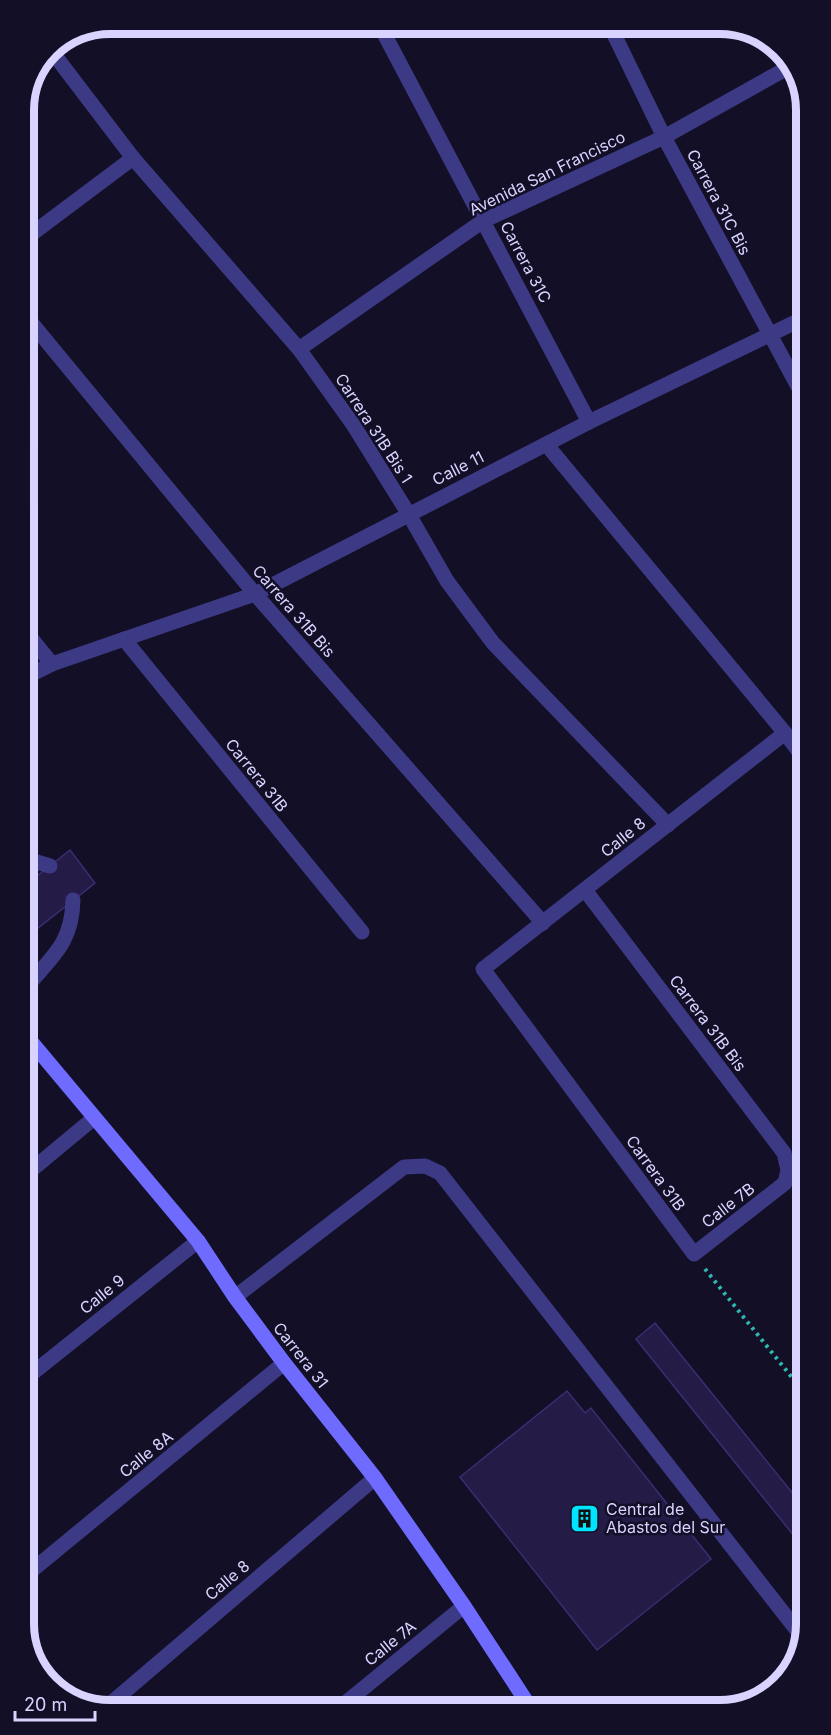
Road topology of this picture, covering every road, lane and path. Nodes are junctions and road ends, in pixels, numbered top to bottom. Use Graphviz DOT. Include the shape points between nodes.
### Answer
graph roads {
  1 [pos="386,35"];
  2 [pos="614,35"];
  3 [pos="57,58"];
  4 [pos="784,70"];
  5 [pos="664,137"];
  6 [pos="133,158"];
  7 [pos="483,221"];
  8 [pos="35,232"];
  9 [pos="796,322"];
  10 [pos="35,327"];
  11 [pos="769,334"];
  12 [pos="299,349"];
  13 [pos="796,383"];
  14 [pos="589,422"];
  15 [pos="546,444"];
  16 [pos="408,513"];
  17 [pos="255,594"];
  18 [pos="124,639"];
  19 [pos="35,643"];
  20 [pos="52,664"];
  21 [pos="35,673"];
  22 [pos="785,733"];
  23 [pos="796,748"];
  24 [pos="668,825"];
  25 [pos="35,861"];
  26 [pos="50,866"];
  27 [pos="585,891"];
  28 [pos="73,900"];
  29 [pos="543,923"];
  30 [pos="362,932"];
  31 [pos="483,969"];
  32 [pos="35,977"];
  33 [pos="35,1046"];
  34 [pos="94,1118"];
  35 [pos="35,1166"];
  36 [pos="785,1183"];
  37 [pos="198,1241"];
  38 [pos="694,1254"];
  39 [pos="235,1297"];
  40 [pos="284,1363"];
  41 [pos="35,1371"];
  42 [pos="796,1382"];
  43 [pos="375,1478"];
  44 [pos="35,1568"];
  45 [pos="464,1606"];
  46 [pos="796,1629"];
  47 [pos="115,1700"];
  48 [pos="348,1700"];
  49 [pos="525,1700"];
  1 -- 7 [label="street, Carrera 31C"];
  2 -- 5 [label="street, Carrera 31C Bis"];
  3 -- 6 [label="street, Carrera 31B Bis 1"];
  4 -- 5 [label="street, Avenida San Francisco"];
  5 -- 7 [label="street, Avenida San Francisco"];
  5 -- 11 [label="street, Carrera 31C Bis"];
  6 -- 8 [label="street"];
  6 -- 12 [label="street, Carrera 31B Bis 1"];
  7 -- 12 [label="street, Avenida San Francisco"];
  7 -- 14 [label="street, Carrera 31C"];
  9 -- 11 [label="street, Calle 11"];
  10 -- 17 [label="street, Carrera 31B Bis"];
  11 -- 13 [label="street, Carrera 31C Bis"];
  11 -- 14 [label="street, Calle 11"];
  12 -- 16 [label="street, Carrera 31B Bis 1" via="354,426"];
  14 -- 15 [label="street, Calle 11"];
  15 -- 16 [label="street, Calle 11"];
  15 -- 22 [label="street"];
  16 -- 17 [label="street, Calle 11"];
  16 -- 24 [label="street, Carrera 31B Bis 1" via="447,582 493,643"];
  17 -- 18 [label="street, Calle 11"];
  17 -- 29 [label="street, Carrera 31B Bis"];
  18 -- 20 [label="street, Calle 11"];
  18 -- 30 [label="street, Carrera 31B"];
  19 -- 20 [label="street"];
  20 -- 21 [label="street, Calle 11"];
  22 -- 23 [label="street"];
  22 -- 24 [label="street, Calle 8"];
  24 -- 27 [label="street, Calle 8"];
  25 -- 26 [label="street"];
  27 -- 29 [label="street, Calle 8"];
  27 -- 36 [label="street, Carrera 31B Bis" via="784,1153 788,1170"];
  28 -- 32 [label="street" via="72,921 62,946"];
  29 -- 31 [label="street, Calle 8"];
  31 -- 38 [label="street, Carrera 31B"];
  33 -- 34 [label="main road, Carrera 31"];
  34 -- 35 [label="street"];
  34 -- 37 [label="main road, Carrera 31"];
  36 -- 38 [label="street, Calle 7B"];
  37 -- 39 [label="main road, Carrera 31"];
  37 -- 41 [label="street, Calle 9"];
  38 -- 42 [label="path"];
  39 -- 40 [label="main road, Carrera 31"];
  39 -- 46 [label="street" via="404,1167 425,1166 440,1173"];
  40 -- 43 [label="main road, Carrera 31"];
  40 -- 44 [label="street, Calle 8A"];
  43 -- 45 [label="main road, Carrera 31"];
  43 -- 47 [label="street, Calle 8"];
  45 -- 48 [label="street, Calle 7A"];
  45 -- 49 [label="main road, Carrera 31"];
}
